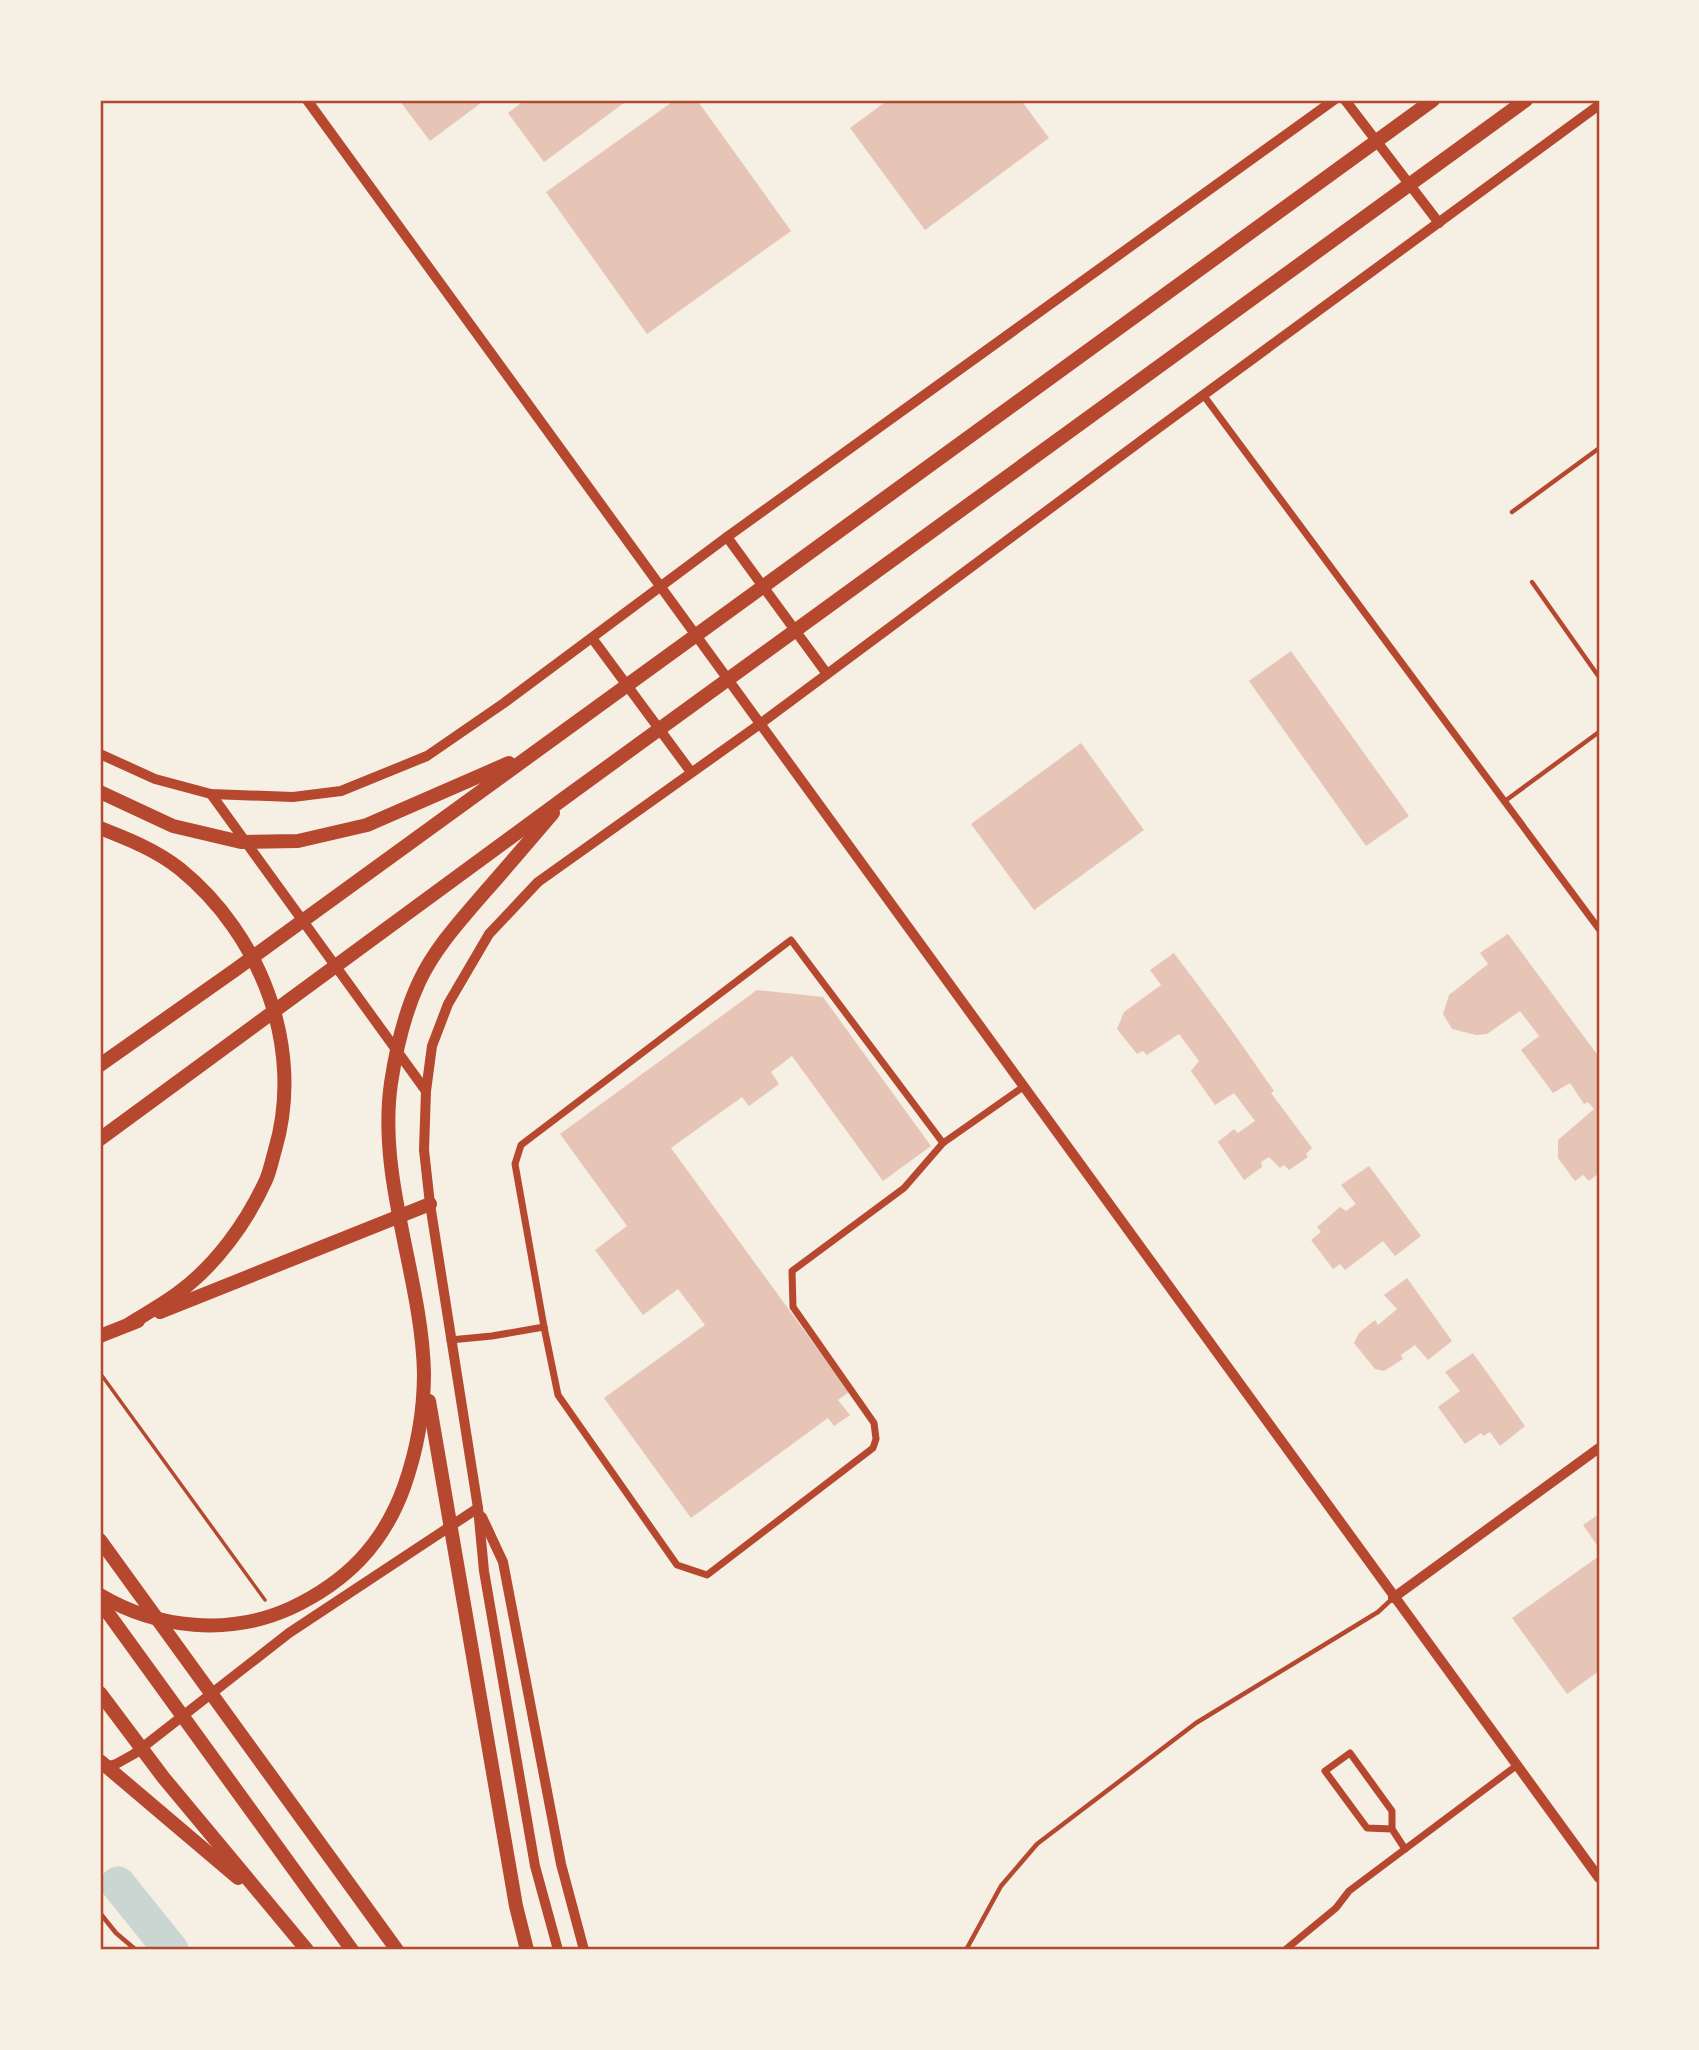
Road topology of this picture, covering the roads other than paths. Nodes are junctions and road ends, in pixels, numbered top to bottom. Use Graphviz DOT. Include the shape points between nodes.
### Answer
graph roads {
  1 [pos="307,100"];
  2 [pos="1334,100"];
  3 [pos="1345,100"];
  4 [pos="1433,100"];
  5 [pos="1526,100"];
  6 [pos="1599,105"];
  7 [pos="1439,223"];
  8 [pos="1204,396"];
  9 [pos="1599,452"];
  10 [pos="1512,512"];
  11 [pos="727,537"];
  12 [pos="1532,582"];
  13 [pos="660,586"];
  14 [pos="592,638"];
  15 [pos="827,674"];
  16 [pos="1599,677"];
  17 [pos="760,724"];
  18 [pos="1599,732"];
  19 [pos="536,752"];
  20 [pos="100,754"];
  21 [pos="691,772"];
  22 [pos="100,792"];
  23 [pos="211,794"];
  24 [pos="570,794"];
  25 [pos="1504,801"];
  26 [pos="100,828"];
  27 [pos="1599,929"];
  28 [pos="100,1065"];
  29 [pos="1023,1087"];
  30 [pos="426,1091"];
  31 [pos="100,1139"];
  32 [pos="943,1143"];
  33 [pos="430,1204"];
  34 [pos="129,1324"];
  35 [pos="544,1327"];
  36 [pos="100,1336"];
  37 [pos="450,1340"];
  38 [pos="424,1372"];
  39 [pos="1599,1448"];
  40 [pos="478,1508"];
  41 [pos="100,1540"];
  42 [pos="100,1595"];
  43 [pos="1394,1598"];
  44 [pos="100,1602"];
  45 [pos="100,1693"];
  46 [pos="100,1761"];
  47 [pos="1516,1766"];
  48 [pos="100,1769"];
  49 [pos="1392,1829"];
  50 [pos="1405,1849"];
  51 [pos="1599,1878"];
  52 [pos="264,1899"];
  53 [pos="100,1913"];
  54 [pos="136,1950"];
  55 [pos="307,1950"];
  56 [pos="352,1950"];
  57 [pos="397,1950"];
  58 [pos="527,1950"];
  59 [pos="558,1950"];
  60 [pos="584,1950"];
  61 [pos="966,1950"];
  62 [pos="1285,1950"];
  1 -- 13 [label="street"];
  2 -- 11 [label="street"];
  3 -- 7 [label="street"];
  4 -- 19 [label="highway"];
  5 -- 24 [label="highway"];
  6 -- 7 [label="street"];
  7 -- 8 [label="street"];
  8 -- 15 [label="street"];
  8 -- 25 [label="street"];
  9 -- 10 [label="lane"];
  11 -- 13 [label="street"];
  11 -- 15 [label="street"];
  12 -- 16 [label="lane"];
  13 -- 14 [label="street"];
  13 -- 17 [label="street"];
  14 -- 21 [label="street"];
  14 -- 23 [label="street" via="427,756 341,791 293,797"];
  15 -- 17 [label="street"];
  17 -- 21 [label="street"];
  17 -- 29 [label="street"];
  18 -- 25 [label="lane"];
  19 -- 22 [label="highway" via="367,825 298,841 240,842 173,826"];
  19 -- 28 [label="highway"];
  20 -- 23 [label="street" via="155,779"];
  21 -- 30 [label="street" via="538,882 489,934 447,1004 432,1046"];
  23 -- 30 [label="street"];
  24 -- 31 [label="highway"];
  24 -- 38 [label="highway" via="443,941 418,983 401,1035 391,1084 388,1135"];
  25 -- 27 [label="street"];
  26 -- 34 [label="highway" via="141,844 180,869 241,939 265,983 280,1028 286,1075 282,1128 267,1179 243,1222 213,1261 180,1292"];
  29 -- 32 [label="street"];
  29 -- 43 [label="street"];
  30 -- 33 [label="street" via="424,1150"];
  32 -- 35 [label="street" via="791,940 521,1145 515,1164"];
  32 -- 35 [label="street" via="904,1188 792,1270 793,1307 874,1423 873,1448 707,1575 677,1565 558,1395"];
  33 -- 34 [label="highway"];
  33 -- 37 [label="street"];
  34 -- 36 [label="highway"];
  35 -- 37 [label="street"];
  37 -- 40 [label="street"];
  38 -- 42 [label="highway" via="422,1423 397,1507 373,1547 343,1578 274,1616 237,1624 195,1626 155,1619"];
  38 -- 58 [label="highway"];
  39 -- 43 [label="street"];
  40 -- 48 [label="street" via="289,1633 134,1754"];
  40 -- 59 [label="street" via="484,1571 535,1866"];
  40 -- 60 [label="street" via="503,1562 561,1864"];
  41 -- 57 [label="highway"];
  43 -- 47 [label="street"];
  43 -- 61 [label="lane" via="1196,1723 1037,1844 1001,1886"];
  44 -- 56 [label="highway"];
  45 -- 52 [label="highway"];
  46 -- 52 [label="highway"];
  47 -- 50 [label="street"];
  47 -- 51 [label="street"];
  49 -- 49 [label="street" via="1392,1811 1350,1753 1325,1771 1367,1828"];
  49 -- 50 [label="street"];
  50 -- 62 [label="street" via="1349,1891 1336,1908"];
  52 -- 55 [label="highway"];
  53 -- 54 [label="lane"];
}
